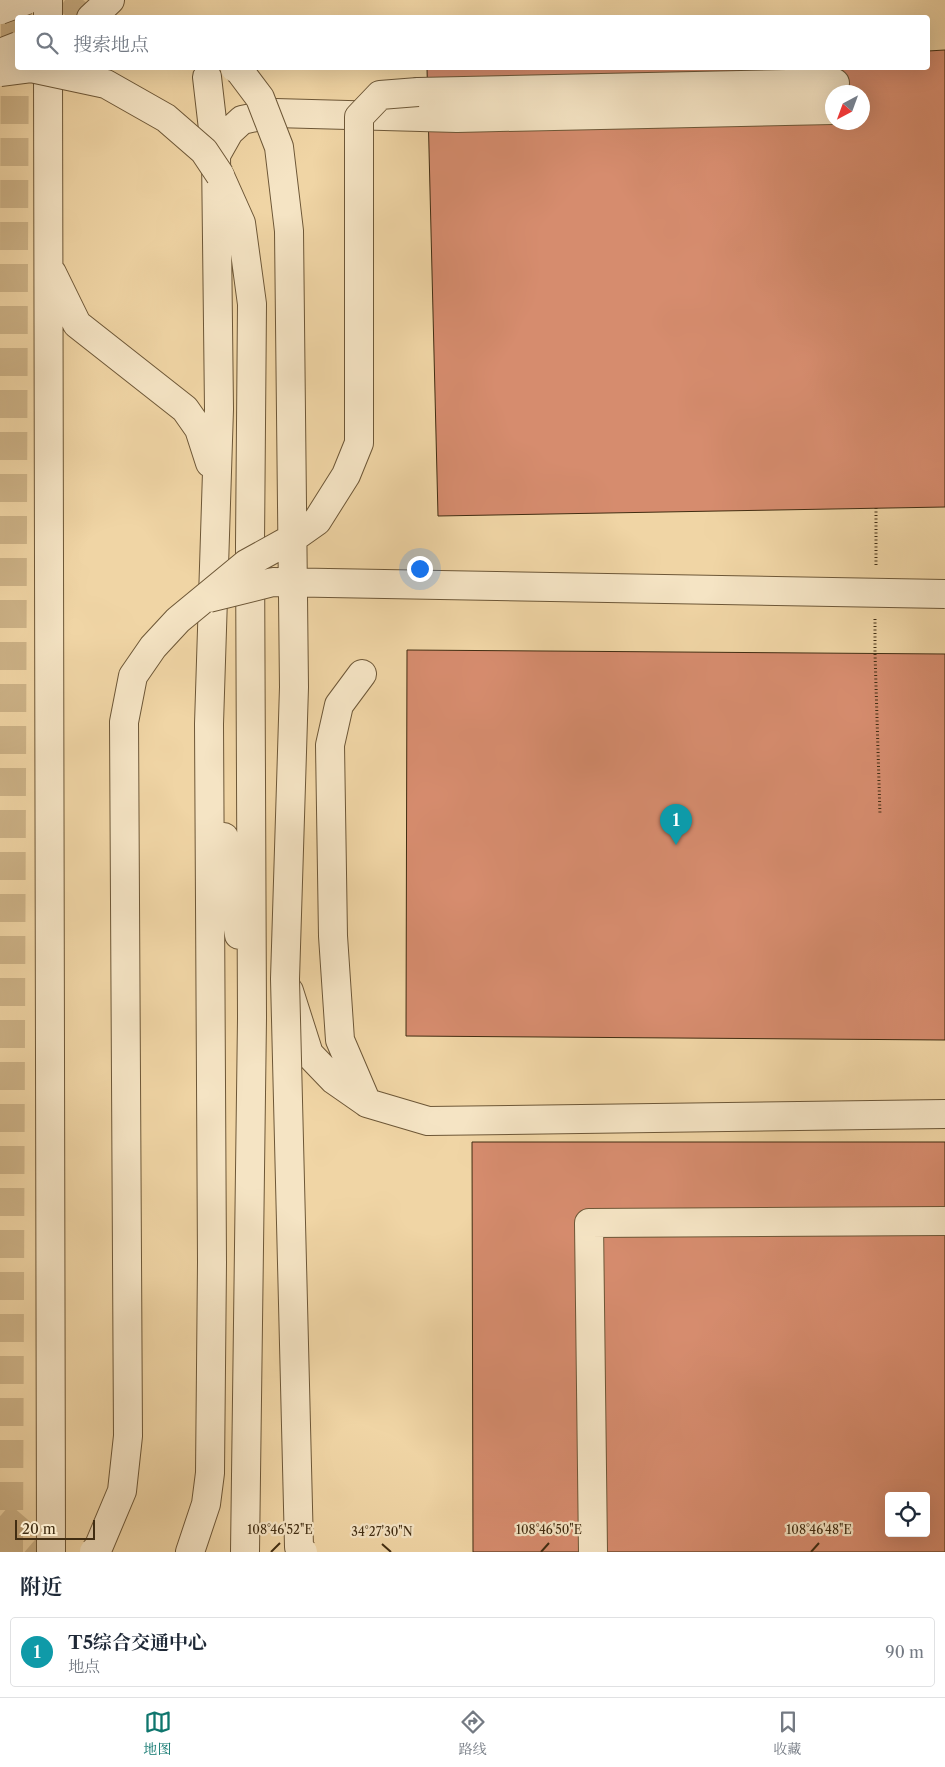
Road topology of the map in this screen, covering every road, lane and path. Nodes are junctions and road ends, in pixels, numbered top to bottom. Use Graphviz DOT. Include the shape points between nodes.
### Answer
graph roads {
  1 [pos="27,0"];
  2 [pos="48,0"];
  3 [pos="110,0"];
  4 [pos="0,10"];
  5 [pos="48,15"];
  6 [pos="94,15"];
  7 [pos="15,47"];
  8 [pos="0,54"];
  9 [pos="16,70"];
  10 [pos="40,70"];
  11 [pos="48,70"];
  12 [pos="239,70"];
  13 [pos="0,72"];
  14 [pos="207,77"];
  15 [pos="835,83"];
  16 [pos="825,110"];
  17 [pos="216,155"];
  18 [pos="48,264"];
  19 [pos="216,481"];
  20 [pos="945,594"];
  21 [pos="201,601"];
  22 [pos="875,653"];
  23 [pos="362,674"];
  24 [pos="209,724"];
  25 [pos="880,815"];
  26 [pos="285,979"];
  27 [pos="252,1018"];
  28 [pos="367,1103"];
  29 [pos="945,1114"];
  30 [pos="945,1221"];
  31 [pos="51,1552"];
  32 [pos="94,1552"];
  33 [pos="190,1552"];
  34 [pos="245,1552"];
  35 [pos="303,1552"];
  36 [pos="593,1552"];
  1 -- 4 [label="street, bridge"];
  2 -- 5 [label="street"];
  3 -- 6 [label="street"];
  7 -- 8 [label="street, bridge"];
  9 -- 13 [label="street, bridge"];
  10 -- 27 [label="street, bridge" via="106,84 166,118 204,151 220,175 241,223 252,304"];
  11 -- 18 [label="street"];
  12 -- 26 [label="street, bridge" via="260,98 279,147 289,231 294,687"];
  14 -- 17 [label="street"];
  15 -- 21 [label="street, bridge" via="380,95 359,117 359,443 346,474 317,521 246,564"];
  16 -- 17 [label="street" via="457,118 275,113 242,120 229,132"];
  17 -- 19 [label="street" via="219,410"];
  18 -- 19 [label="street" via="76,324 185,409 199,429"];
  18 -- 31 [label="street"];
  19 -- 24 [label="street"];
  20 -- 21 [label="street, bridge" via="273,582"];
  21 -- 32 [label="street, bridge" via="153,646 133,676 124,722 128,1436 122,1490"];
  22 -- 25 [label="path"];
  23 -- 28 [label="street" via="339,704 330,745 333,936 340,1040"];
  24 -- 27 [label="street"];
  24 -- 33 [label="street" via="210,1473 206,1504"];
  26 -- 28 [label="street" via="309,1054 334,1080"];
  26 -- 35 [label="street, bridge" via="299,1547"];
  27 -- 34 [label="street"];
  28 -- 29 [label="street" via="428,1121"];
  30 -- 36 [label="street" via="589,1223"];
}
